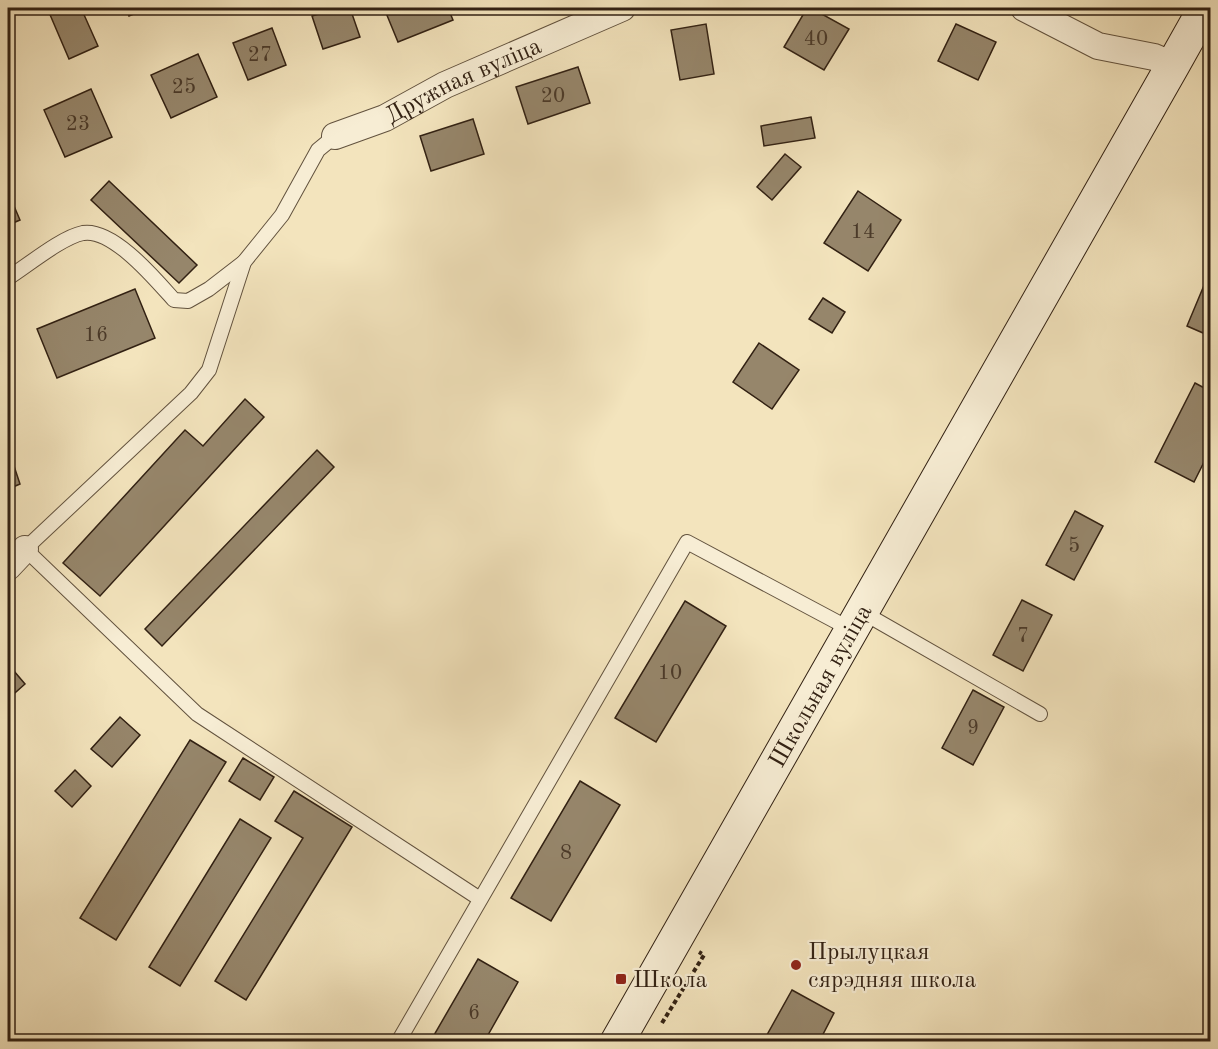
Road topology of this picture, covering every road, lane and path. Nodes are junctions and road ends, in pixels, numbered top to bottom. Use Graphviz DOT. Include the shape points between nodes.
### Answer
graph roads {
  1 [pos="622,8"];
  2 [pos="1024,8"];
  3 [pos="1205,8"];
  4 [pos="1173,65"];
  5 [pos="335,136"];
  6 [pos="244,262"];
  7 [pos="8,278"];
  8 [pos="16,558"];
  9 [pos="857,621"];
  10 [pos="1040,714"];
  11 [pos="480,900"];
  12 [pos="398,1041"];
  13 [pos="617,1041"];
  1 -- 5 [label="street, Дружная вуліца" via="445,86 385,118"];
  2 -- 4 [label="street" via="1098,46 1154,57"];
  3 -- 4 [label="street, Школьная вуліца"];
  4 -- 9 [label="street, Школьная вуліца"];
  5 -- 6 [label="lane" via="318,150 282,215"];
  6 -- 7 [label="lane" via="188,301 174,300 140,262 110,239 84,233 62,241"];
  6 -- 8 [label="lane" via="209,370 191,393"];
  8 -- 11 [label="lane" via="197,714"];
  9 -- 10 [label="lane"];
  9 -- 11 [label="lane" via="687,542"];
  9 -- 13 [label="street, Школьная вуліца"];
  11 -- 12 [label="lane"];
}
